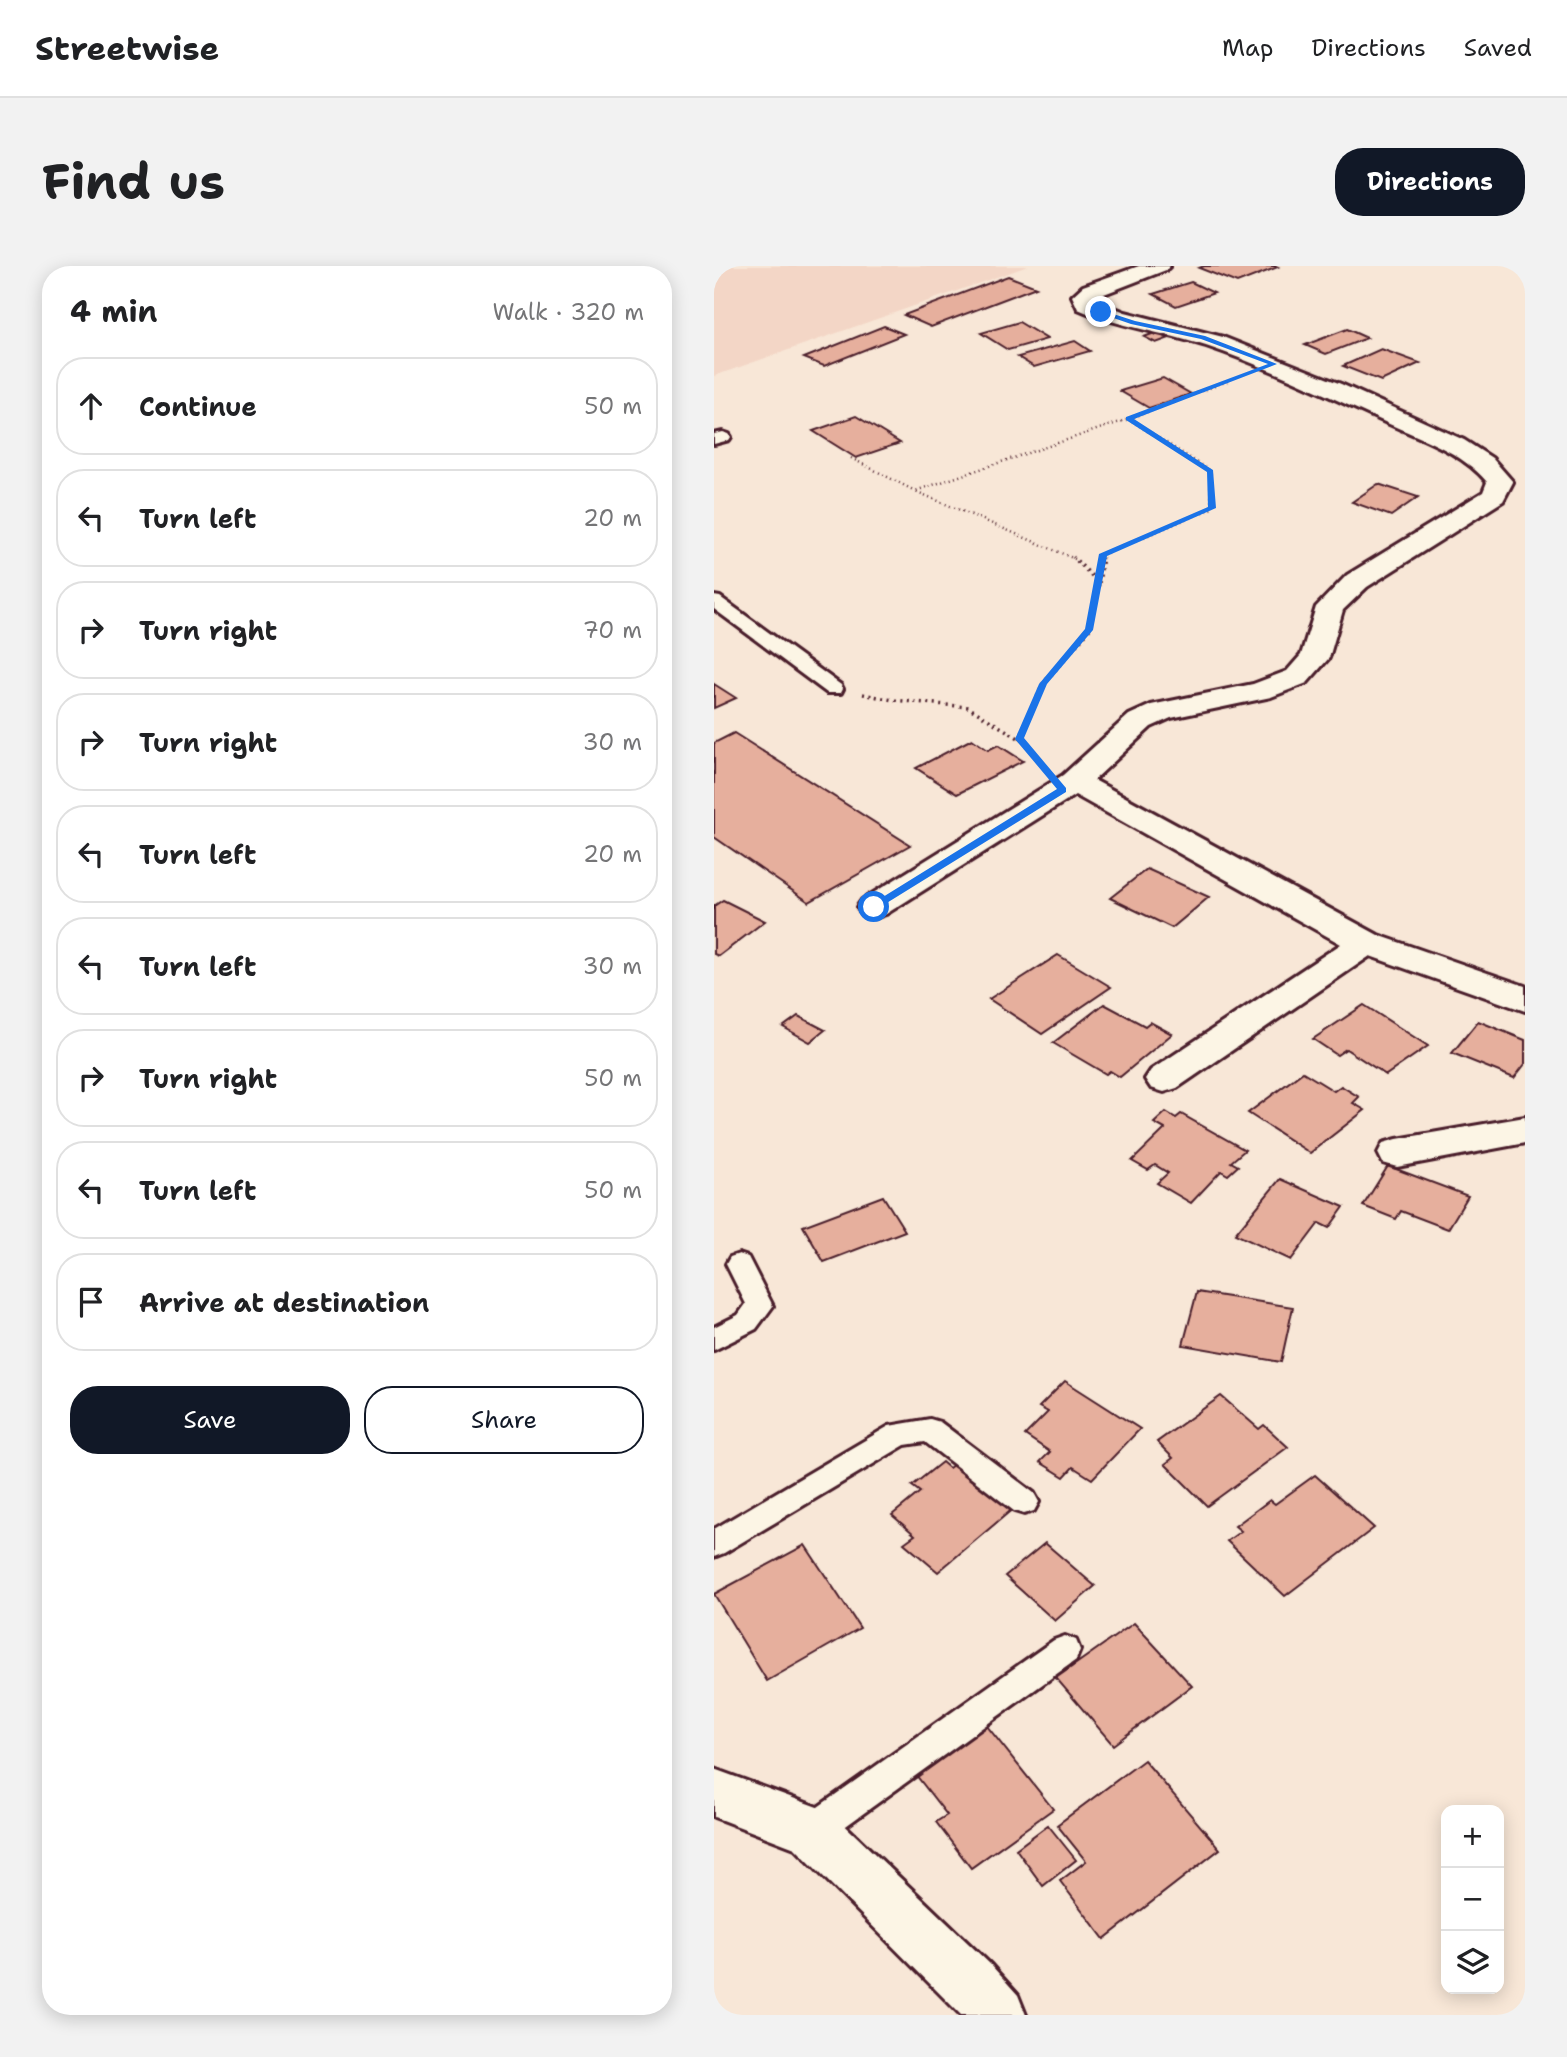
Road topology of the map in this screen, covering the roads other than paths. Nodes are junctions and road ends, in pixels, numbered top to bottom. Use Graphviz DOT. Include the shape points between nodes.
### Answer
graph roads {
  1 [pos="1159,266"];
  2 [pos="714,601"];
  3 [pos="834,689"];
  4 [pos="1068,786"];
  5 [pos="874,907"];
  6 [pos="1366,943"];
  7 [pos="1525,999"];
  8 [pos="1164,1079"];
  9 [pos="1525,1130"];
  10 [pos="1397,1153"];
  11 [pos="739,1264"];
  12 [pos="714,1339"];
  13 [pos="1024,1502"];
  14 [pos="714,1544"];
  15 [pos="1065,1650"];
  16 [pos="714,1793"];
  17 [pos="813,1830"];
  18 [pos="998,2015"];
  1 -- 4 [label="street" via="1091,291 1083,296 1086,304 1274,364 1475,456 1500,482 1494,496 1357,581 1330,607 1315,658 1297,677 1261,691 1162,711 1140,721"];
  2 -- 3 [label="lane"];
  4 -- 5 [label="street"];
  4 -- 6 [label="street"];
  6 -- 7 [label="street"];
  6 -- 8 [label="street"];
  9 -- 10 [label="street"];
  11 -- 12 [label="lane" via="760,1306 747,1322"];
  13 -- 14 [label="lane" via="930,1430 899,1434"];
  15 -- 17 [label="lane"];
  16 -- 17 [label="street"];
  17 -- 18 [label="street"];
}
